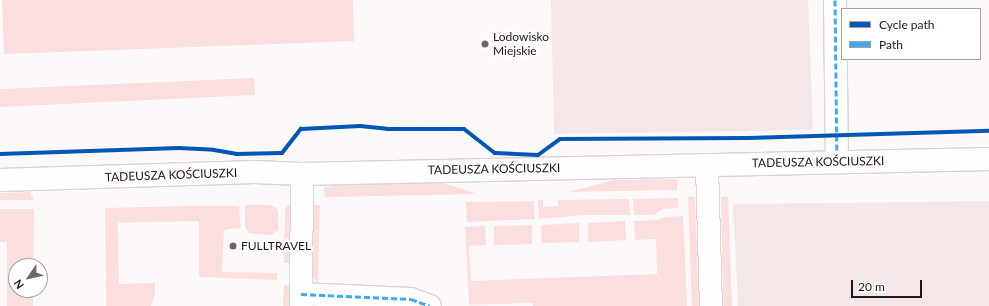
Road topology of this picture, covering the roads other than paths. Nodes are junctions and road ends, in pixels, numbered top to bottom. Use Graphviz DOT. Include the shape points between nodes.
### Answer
graph roads {
  1 [pos="835,0"];
  2 [pos="989,159"];
  3 [pos="837,161"];
  4 [pos="707,165"];
  5 [pos="302,174"];
  6 [pos="0,180"];
  7 [pos="301,300"];
  8 [pos="430,306"];
  9 [pos="712,306"];
  1 -- 3 [label="street"];
  2 -- 3 [label="street, TADEUSZA KOŚCIUSZKI"];
  3 -- 4 [label="street, TADEUSZA KOŚCIUSZKI"];
  4 -- 5 [label="street, TADEUSZA KOŚCIUSZKI"];
  4 -- 9 [label="street"];
  5 -- 6 [label="street, TADEUSZA KOŚCIUSZKI" via="255,172"];
  5 -- 7 [label="street"];
  7 -- 8 [label="street" via="411,299"];
}
